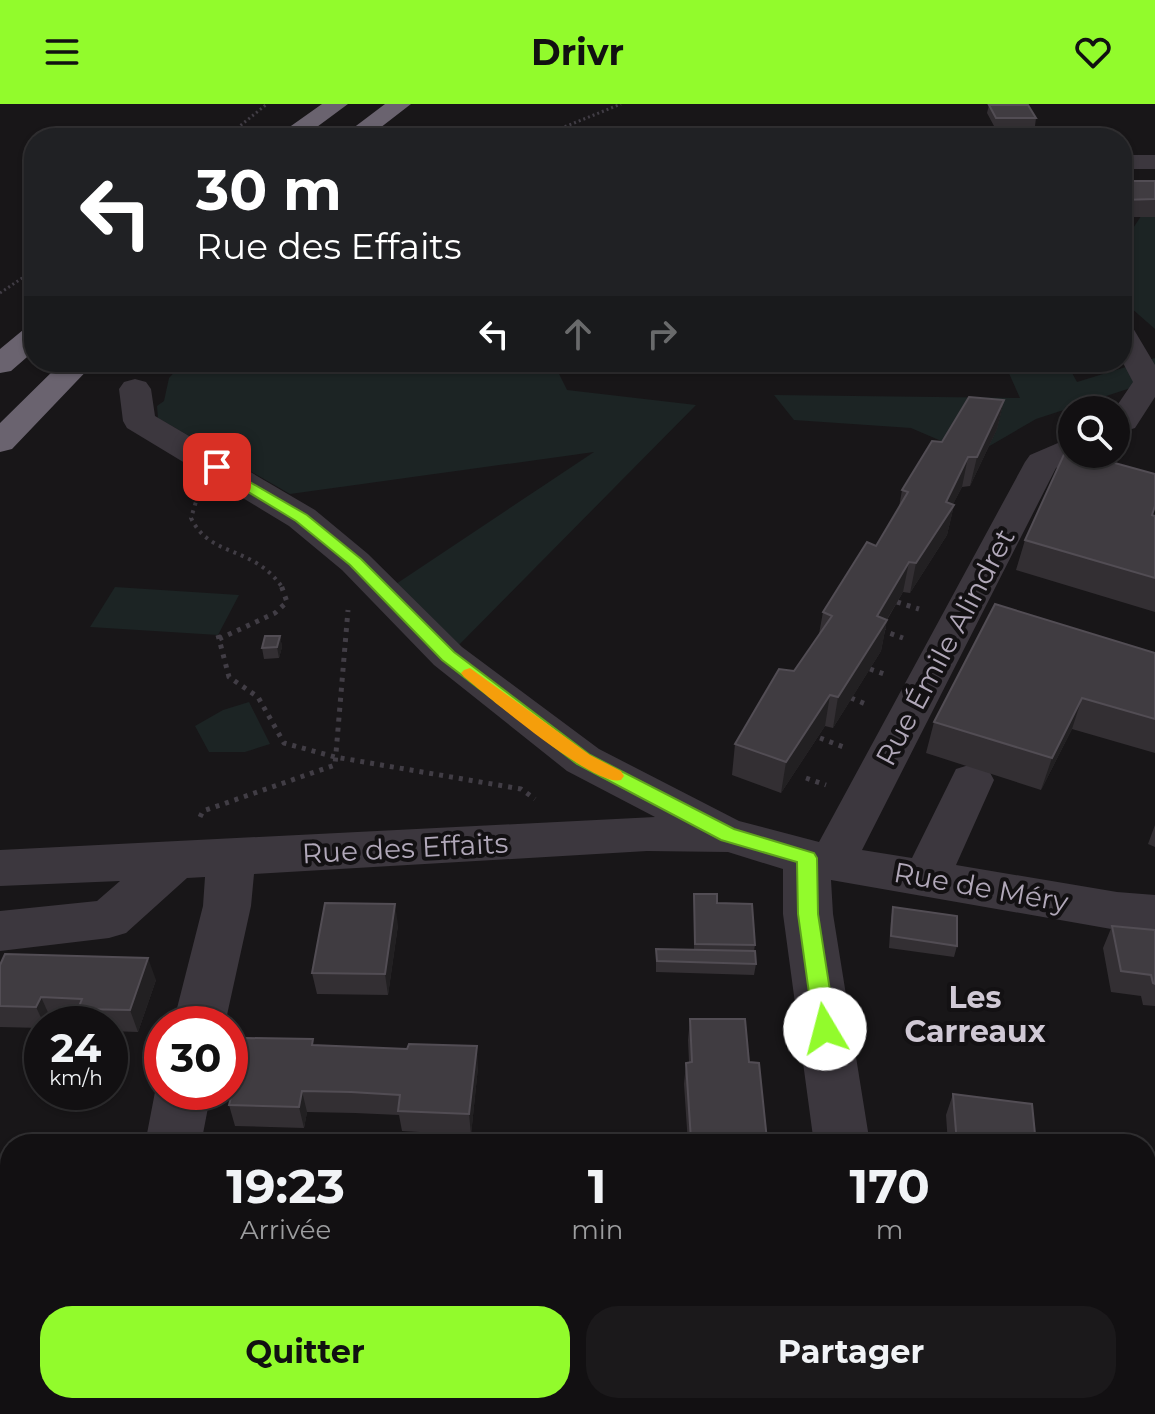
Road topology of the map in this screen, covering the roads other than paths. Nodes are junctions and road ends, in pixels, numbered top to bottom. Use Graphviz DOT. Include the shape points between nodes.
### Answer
graph roads {
  1 [pos="337,104"];
  2 [pos="400,104"];
  3 [pos="301,128"];
  4 [pos="366,128"];
  5 [pos="1132,162"];
  6 [pos="1155,162"];
  7 [pos="24,344"];
  8 [pos="1132,352"];
  9 [pos="0,364"];
  10 [pos="70,372"];
  11 [pos="135,389"];
  12 [pos="1130,408"];
  13 [pos="1130,425"];
  14 [pos="1155,434"];
  15 [pos="0,442"];
  16 [pos="1058,454"];
  17 [pos="972,780"];
  18 [pos="728,835"];
  19 [pos="231,858"];
  20 [pos="820,860"];
  21 [pos="175,861"];
  22 [pos="0,868"];
  23 [pos="926,878"];
  24 [pos="1155,914"];
  25 [pos="0,931"];
  26 [pos="203,1006"];
  27 [pos="180,1110"];
  28 [pos="175,1134"];
  29 [pos="841,1134"];
  1 -- 3 [label="highway"];
  2 -- 4 [label="highway"];
  5 -- 6 [label="street"];
  7 -- 9 [label="highway"];
  8 -- 12 [label="street" via="1149,382"];
  10 -- 15 [label="highway"];
  11 -- 18 [label="street" via="139,421 302,518 355,562 448,656 583,760"];
  13 -- 14 [label="street"];
  16 -- 20 [label="street, Rue Émile Alindret" via="1042,462"];
  17 -- 23 [label="street"];
  18 -- 19 [label="street, Rue des Effaits" via="647,834"];
  18 -- 20 [label="street, Rue des Effaits"];
  19 -- 21 [label="street, Rue des Effaits"];
  19 -- 26 [label="street" via="227,906"];
  20 -- 23 [label="street, Rue de Méry"];
  20 -- 29 [label="street" via="808,914"];
  21 -- 22 [label="street, Rue des Effaits"];
  21 -- 25 [label="street" via="109,919"];
  23 -- 24 [label="street, Rue de Méry"];
  27 -- 28 [label="street"];
}
